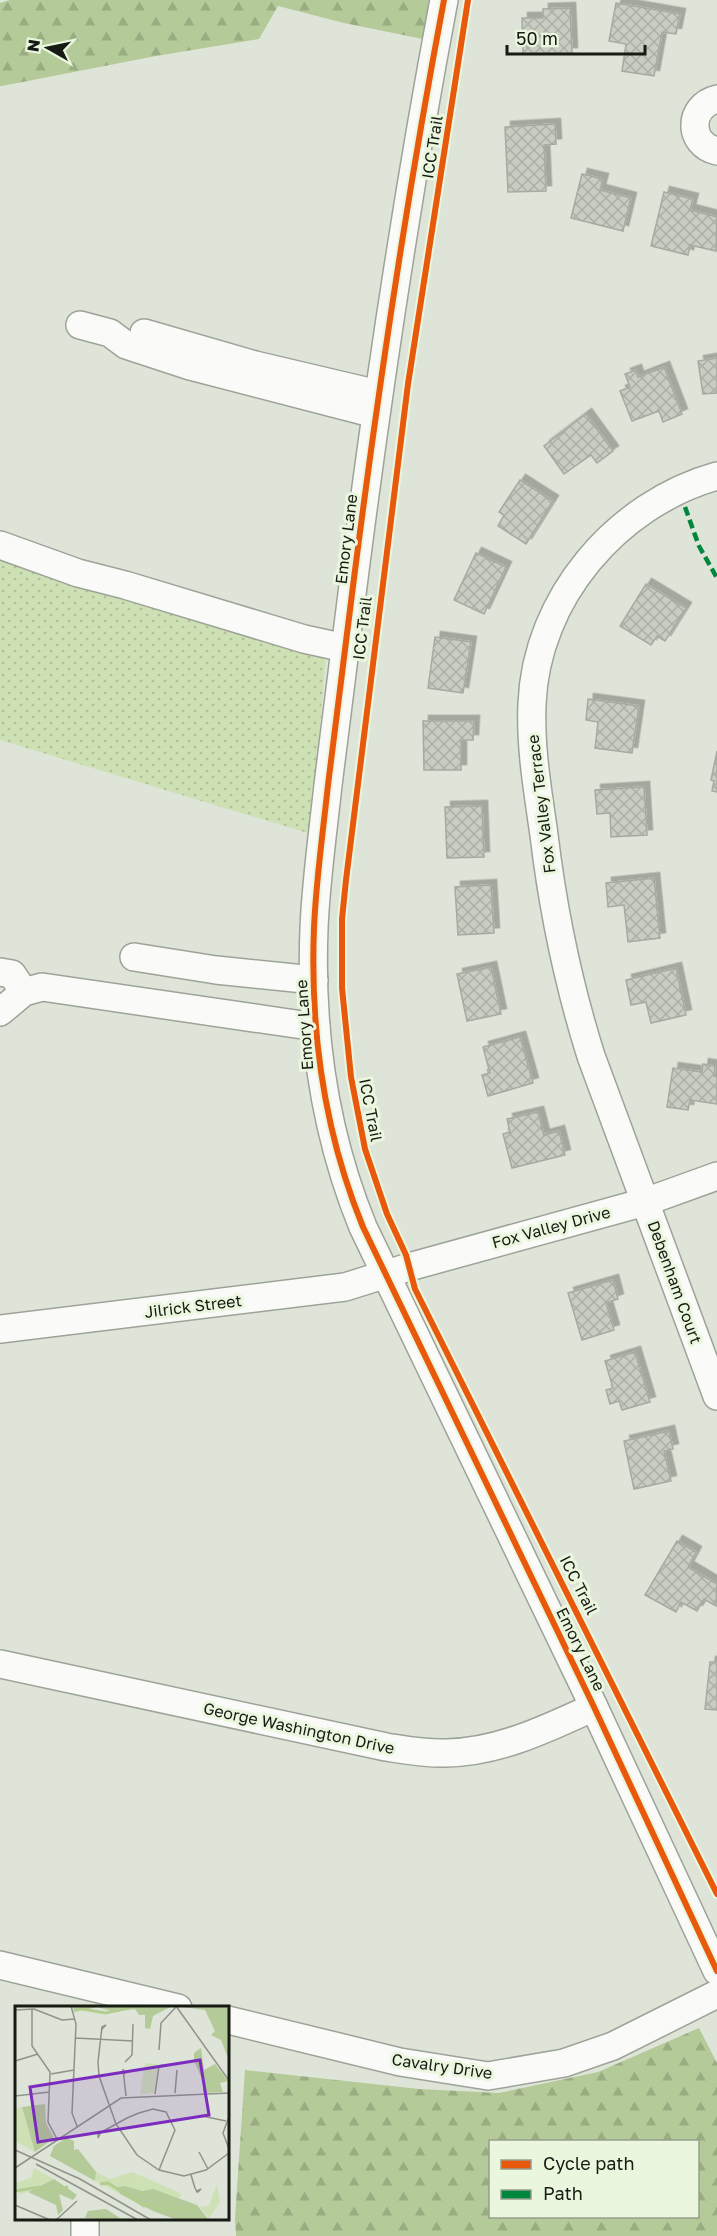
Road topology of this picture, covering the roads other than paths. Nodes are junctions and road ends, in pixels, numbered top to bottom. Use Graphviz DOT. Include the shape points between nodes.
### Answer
graph roads {
  1 [pos="444,0"];
  2 [pos="717,99"];
  3 [pos="717,151"];
  4 [pos="80,325"];
  5 [pos="377,404"];
  6 [pos="717,476"];
  7 [pos="0,545"];
  8 [pos="345,648"];
  9 [pos="134,957"];
  10 [pos="0,972"];
  11 [pos="314,980"];
  12 [pos="24,993"];
  13 [pos="0,1012"];
  14 [pos="316,1027"];
  15 [pos="717,1176"];
  16 [pos="645,1202"];
  17 [pos="384,1274"];
  18 [pos="0,1329"];
  19 [pos="717,1396"];
  20 [pos="0,1664"];
  21 [pos="594,1707"];
  22 [pos="0,1965"];
  23 [pos="717,1971"];
  24 [pos="717,1994"];
  25 [pos="109,2000"];
  26 [pos="161,2006"];
  27 [pos="230,2020"];
  1 -- 5 [label="street, Emory Lane"];
  2 -- 3 [label="street" via="700,108 694,125 700,141"];
  4 -- 5 [label="street" via="190,366 299,396"];
  5 -- 8 [label="street, Emory Lane"];
  6 -- 16 [label="street, Fox Valley Terrace" via="648,507 593,555 552,621 532,702 550,886 566,970 591,1056"];
  7 -- 8 [label="street" via="78,573"];
  8 -- 11 [label="street, Emory Lane" via="319,865"];
  9 -- 11 [label="street"];
  10 -- 12 [label="street" via="12,974"];
  11 -- 14 [label="street, Emory Lane"];
  12 -- 13 [label="street"];
  12 -- 14 [label="street" via="42,987"];
  14 -- 17 [label="street, Emory Lane" via="323,1089 343,1175"];
  15 -- 16 [label="street, Fox Valley Drive"];
  16 -- 17 [label="street, Fox Valley Drive"];
  16 -- 19 [label="street, Debenham Court"];
  17 -- 18 [label="street, Jilrick Street" via="318,1291"];
  17 -- 21 [label="street, Emory Lane"];
  20 -- 21 [label="street, George Washington Drive" via="386,1748 444,1753 512,1742"];
  21 -- 23 [label="street, Emory Lane"];
  22 -- 25 [label="street"];
  24 -- 27 [label="street, Cavalry Drive" via="613,2046 564,2063 488,2076 400,2062"];
  25 -- 26 [label="street"];
}
